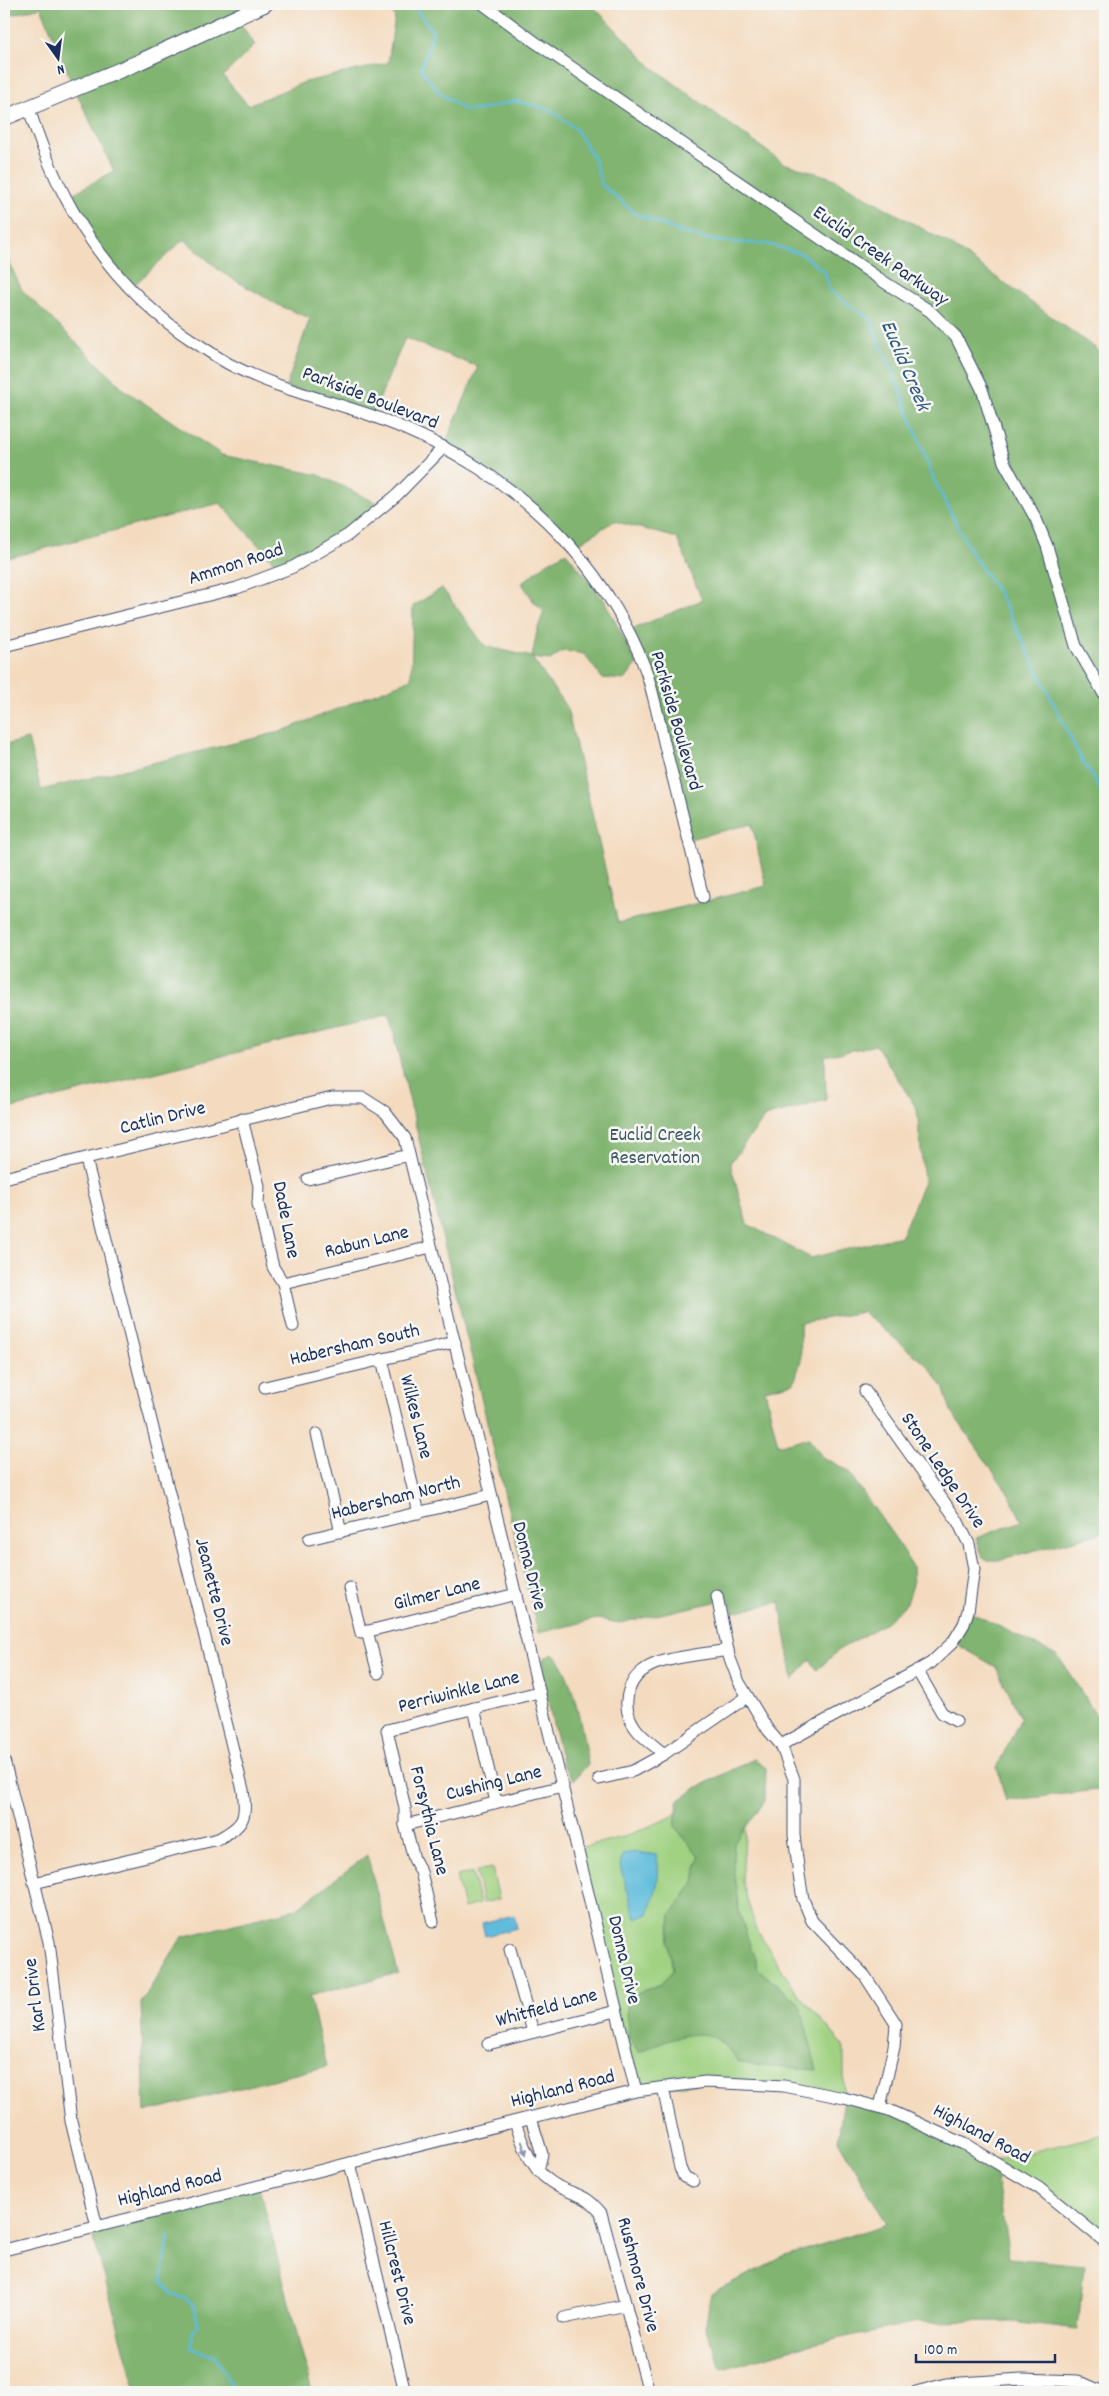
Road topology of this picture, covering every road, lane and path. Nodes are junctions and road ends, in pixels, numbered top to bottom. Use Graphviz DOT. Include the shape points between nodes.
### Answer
graph roads {
  1 [pos="265,4"];
  2 [pos="483,4"];
  3 [pos="29,109"];
  4 [pos="4,118"];
  5 [pos="444,447"];
  6 [pos="4,646"];
  7 [pos="1105,696"];
  8 [pos="703,897"];
  9 [pos="332,1098"];
  10 [pos="242,1119"];
  11 [pos="409,1155"];
  12 [pos="86,1159"];
  13 [pos="4,1178"];
  14 [pos="308,1179"];
  15 [pos="431,1247"];
  16 [pos="283,1283"];
  17 [pos="292,1326"];
  18 [pos="455,1342"];
  19 [pos="382,1359"];
  20 [pos="265,1387"];
  21 [pos="865,1391"];
  22 [pos="317,1434"];
  23 [pos="492,1495"];
  24 [pos="419,1513"];
  25 [pos="341,1532"];
  26 [pos="309,1539"];
  27 [pos="350,1588"];
  28 [pos="516,1594"];
  29 [pos="717,1596"];
  30 [pos="367,1631"];
  31 [pos="728,1650"];
  32 [pos="917,1670"];
  33 [pos="378,1673"];
  34 [pos="540,1692"];
  35 [pos="747,1697"];
  36 [pos="474,1708"];
  37 [pos="956,1721"];
  38 [pos="387,1730"];
  39 [pos="781,1745"];
  40 [pos="664,1754"];
  41 [pos="4,1760"];
  42 [pos="599,1779"];
  43 [pos="563,1786"];
  44 [pos="496,1802"];
  45 [pos="405,1825"];
  46 [pos="34,1883"];
  47 [pos="433,1922"];
  48 [pos="510,1949"];
  49 [pos="616,2011"];
  50 [pos="533,2032"];
  51 [pos="488,2044"];
  52 [pos="663,2088"];
  53 [pos="636,2091"];
  54 [pos="880,2107"];
  55 [pos="531,2118"];
  56 [pos="515,2122"];
  57 [pos="350,2163"];
  58 [pos="538,2171"];
  59 [pos="693,2181"];
  60 [pos="97,2227"];
  61 [pos="1105,2242"];
  62 [pos="4,2250"];
  63 [pos="626,2305"];
  64 [pos="564,2318"];
  65 [pos="405,2392"];
  66 [pos="649,2392"];
  67 [pos="916,2392"];
  68 [pos="1103,2392"];
  1 -- 3 [label="main road"];
  2 -- 7 [label="street, Euclid Creek Parkway" via="930,311 956,337 982,388 1004,462 1036,519 1047,546 1076,646"];
  3 -- 4 [label="main road"];
  3 -- 5 [label="street, Parkside Boulevard" via="54,175 76,218 102,258 142,302 229,364 302,394 372,416"];
  5 -- 6 [label="street, Ammon Road" via="397,495 348,535 293,567 237,588"];
  5 -- 8 [label="street, Parkside Boulevard" via="496,478 539,515 572,548 624,624 646,671"];
  9 -- 10 [label="street, Catlin Drive"];
  9 -- 11 [label="street, Donna Drive" via="363,1098 385,1112 405,1138"];
  10 -- 12 [label="street, Catlin Drive"];
  10 -- 16 [label="street, Dade Lane" via="259,1186 258,1204 273,1267"];
  11 -- 14 [label="street"];
  11 -- 15 [label="street, Donna Drive"];
  12 -- 13 [label="street, Catlin Drive"];
  12 -- 46 [label="street, Jeanette Drive" via="246,1812 238,1828 218,1839"];
  15 -- 16 [label="street, Rabun Lane"];
  15 -- 18 [label="street, Donna Drive"];
  16 -- 17 [label="street, Dade Lane"];
  18 -- 19 [label="street, Habersham South"];
  18 -- 23 [label="street, Donna Drive"];
  19 -- 20 [label="street, Habersham South"];
  19 -- 24 [label="street, Wilkes Lane"];
  21 -- 32 [label="street, Stone Ledge Drive" via="957,1520 969,1544 974,1569 964,1624 953,1642 931,1663"];
  22 -- 25 [label="street"];
  23 -- 24 [label="street, Habersham North"];
  23 -- 28 [label="street, Donna Drive"];
  24 -- 25 [label="street, Habersham North"];
  25 -- 26 [label="street, Habersham North"];
  27 -- 30 [label="street" via="362,1633"];
  28 -- 30 [label="street, Gilmer Lane"];
  28 -- 34 [label="street, Donna Drive"];
  29 -- 31 [label="street"];
  30 -- 33 [label="street"];
  31 -- 35 [label="street"];
  31 -- 40 [label="street" via="655,1664 637,1675 627,1694 628,1715 638,1731"];
  32 -- 37 [label="street" via="942,1713"];
  32 -- 39 [label="street, Stone Ledge Drive"];
  34 -- 36 [label="street, Perriwinkle Lane"];
  34 -- 43 [label="street, Donna Drive"];
  35 -- 39 [label="street"];
  35 -- 40 [label="street"];
  36 -- 38 [label="street, Perriwinkle Lane"];
  36 -- 44 [label="street"];
  38 -- 45 [label="street, Forsythia Lane" via="405,1808"];
  39 -- 54 [label="street" via="794,1779 794,1835 799,1875 803,1899 812,1921 865,1976 896,2024"];
  40 -- 42 [label="street" via="633,1771"];
  41 -- 46 [label="street, Karl Drive"];
  43 -- 44 [label="street, Cushing Lane"];
  43 -- 49 [label="street, Donna Drive"];
  44 -- 45 [label="street, Cushing Lane"];
  45 -- 47 [label="street, Forsythia Lane"];
  46 -- 60 [label="street, Karl Drive" via="52,1960 71,2121"];
  48 -- 50 [label="street"];
  49 -- 50 [label="street, Whitfield Lane"];
  49 -- 53 [label="street, Donna Drive"];
  50 -- 51 [label="street, Whitfield Lane"];
  52 -- 53 [label="street, Highland Road"];
  52 -- 54 [label="street, Highland Road" via="706,2082 784,2086"];
  52 -- 59 [label="street" via="680,2168 684,2177"];
  53 -- 55 [label="street, Highland Road"];
  54 -- 61 [label="street, Highland Road" via="968,2146 1039,2188"];
  55 -- 56 [label="street, Highland Road"];
  55 -- 58 [label="street" via="542,2154"];
  56 -- 57 [label="street, Highland Road"];
  56 -- 58 [label="street, Rushmore Drive, one-way" via="528,2159"];
  57 -- 60 [label="street, Highland Road"];
  57 -- 65 [label="street, Hillcrest Drive"];
  58 -- 63 [label="street, Rushmore Drive" via="559,2186 589,2199 601,2213"];
  60 -- 62 [label="street, Highland Road"];
  63 -- 64 [label="street"];
  63 -- 66 [label="street, Rushmore Drive"];
  67 -- 68 [label="street" via="946,2384 1022,2379 1078,2381"];
}
